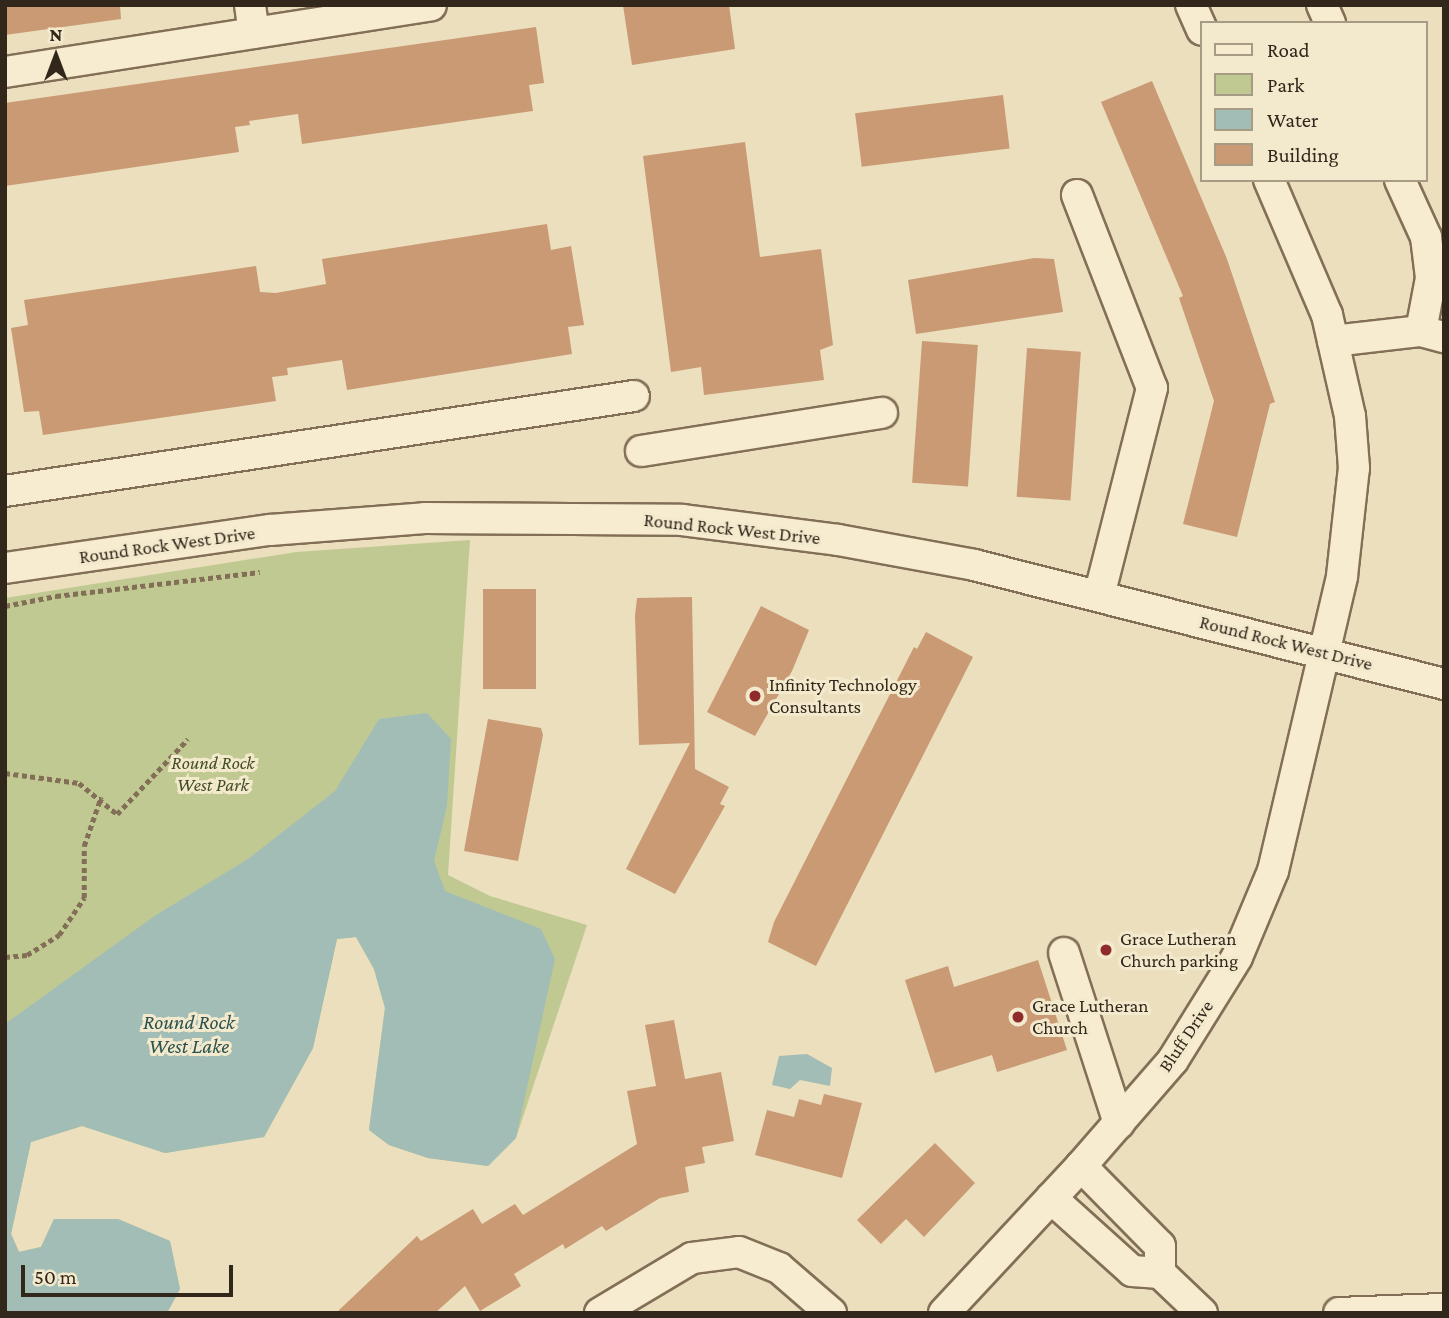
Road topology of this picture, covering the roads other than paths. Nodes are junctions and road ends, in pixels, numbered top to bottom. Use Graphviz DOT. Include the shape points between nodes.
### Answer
graph roads {
  1 [pos="431,5"];
  2 [pos="1191,5"];
  3 [pos="1322,5"];
  4 [pos="252,19"];
  5 [pos="1329,21"];
  6 [pos="1200,25"];
  7 [pos="5,72"];
  8 [pos="1270,182"];
  9 [pos="1401,182"];
  10 [pos="1077,195"];
  11 [pos="1432,334"];
  12 [pos="1333,341"];
  13 [pos="634,396"];
  14 [pos="883,413"];
  15 [pos="641,451"];
  16 [pos="5,491"];
  17 [pos="5,568"];
  18 [pos="1099,597"];
  19 [pos="1321,652"];
  20 [pos="1444,684"];
  21 [pos="1064,953"];
  22 [pos="1119,1123"];
  23 [pos="1081,1166"];
  24 [pos="1051,1199"];
  25 [pos="1160,1273"];
  26 [pos="1430,1310"];
  27 [pos="600,1313"];
  28 [pos="831,1313"];
  29 [pos="944,1313"];
  30 [pos="1202,1313"];
  31 [pos="1339,1313"];
  1 -- 4 [label="street"];
  2 -- 6 [label="street"];
  3 -- 5 [label="street"];
  4 -- 7 [label="street"];
  8 -- 12 [label="street, Bluff Drive" via="1319,291"];
  9 -- 11 [label="street" via="1426,237"];
  10 -- 18 [label="street" via="1152,388"];
  11 -- 12 [label="street"];
  12 -- 19 [label="street, Bluff Drive" via="1350,416 1354,490 1342,576"];
  13 -- 16 [label="street"];
  14 -- 15 [label="street"];
  17 -- 18 [label="street, Round Rock West Drive" via="270,530 425,518 567,516 681,520 838,540 974,565"];
  18 -- 19 [label="street, Round Rock West Drive"];
  19 -- 20 [label="street, Round Rock West Drive"];
  19 -- 22 [label="street, Bluff Drive" via="1273,871 1241,945 1173,1060"];
  21 -- 22 [label="street"];
  22 -- 23 [label="street, Bluff Drive"];
  23 -- 24 [label="street, Bluff Drive"];
  23 -- 25 [label="street" via="1160,1246"];
  24 -- 25 [label="street" via="1132,1271"];
  24 -- 29 [label="street, Bluff Drive"];
  25 -- 30 [label="street"];
  26 -- 31 [label="street"];
  27 -- 28 [label="street" via="692,1258 739,1252 779,1268"];
}
